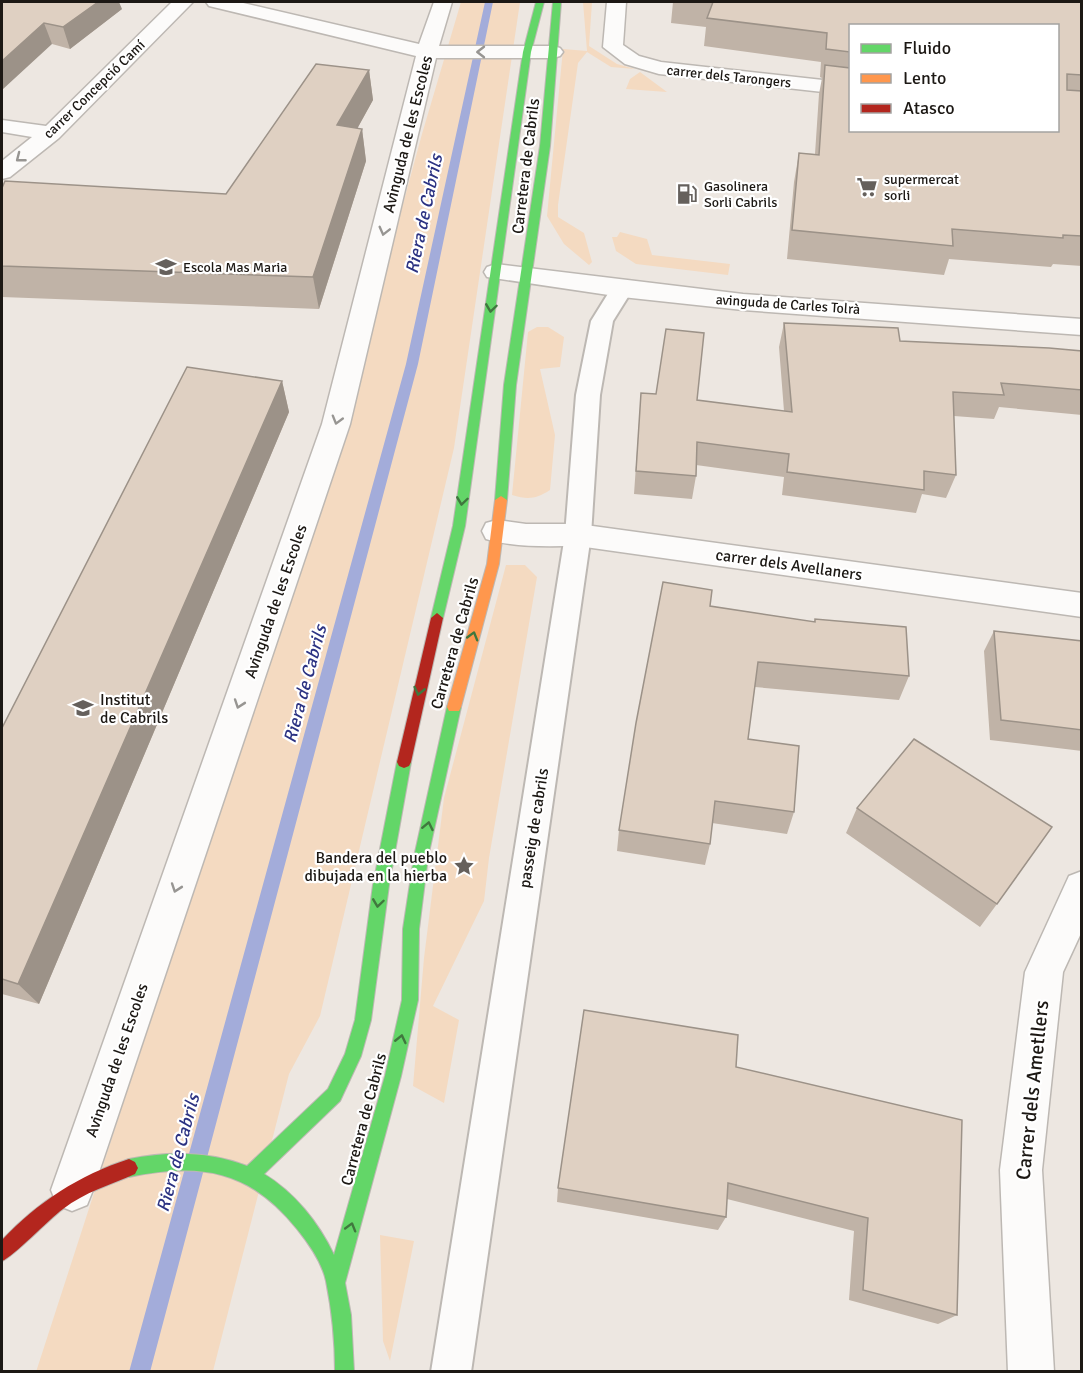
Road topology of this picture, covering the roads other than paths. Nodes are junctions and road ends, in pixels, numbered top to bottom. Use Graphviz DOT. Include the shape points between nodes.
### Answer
graph roads {
  1 [pos="183,2"];
  2 [pos="216,2"];
  3 [pos="443,2"];
  4 [pos="540,2"];
  5 [pos="557,2"];
  6 [pos="616,2"];
  7 [pos="437,52"];
  8 [pos="521,52"];
  9 [pos="553,52"];
  10 [pos="849,89"];
  11 [pos="2,126"];
  12 [pos="51,133"];
  13 [pos="2,172"];
  14 [pos="496,272"];
  15 [pos="527,276"];
  16 [pos="622,289"];
  17 [pos="1082,327"];
  18 [pos="497,531"];
  19 [pos="578,535"];
  20 [pos="1082,605"];
  21 [pos="1082,888"];
  22 [pos="250,1175"];
  23 [pos="72,1190"];
  24 [pos="2,1252"];
  25 [pos="335,1284"];
  26 [pos="345,1371"];
  27 [pos="451,1371"];
  28 [pos="1031,1371"];
  1 -- 12 [label="street, carrer Concepció Camí"];
  2 -- 7 [label="street"];
  3 -- 7 [label="street, Avinguda de les Escoles"];
  4 -- 8 [label="street, Carretera de Cabrils"];
  5 -- 9 [label="street, Carretera de Cabrils"];
  6 -- 10 [label="street, carrer dels Tarongers" via="613,47 632,60 659,68"];
  8 -- 7 [label="street, one-way"];
  7 -- 23 [label="street, Avinguda de les Escoles, one-way" via="336,423"];
  8 -- 9 [label="street"];
  8 -- 14 [label="street, Carretera de Cabrils"];
  9 -- 15 [label="street, Carretera de Cabrils"];
  11 -- 12 [label="street"];
  12 -- 13 [label="street, carrer Concepció Camí, one-way"];
  14 -- 15 [label="street, avinguda de Carles Tolrà"];
  14 -- 22 [label="street, Carretera de Cabrils, one-way" via="459,526 407,746 381,885 363,1020 353,1056 334,1095"];
  15 -- 16 [label="street, avinguda de Carles Tolrà"];
  15 -- 18 [label="street, Carretera de Cabrils" via="510,385"];
  16 -- 17 [label="street, avinguda de Carles Tolrà"];
  16 -- 19 [label="lane, passeig de cabrils" via="602,321 588,395"];
  18 -- 19 [label="street, carrer dels Avellaners"];
  25 -- 18 [label="street, Carretera de Cabrils, one-way" via="410,1000 411,929 421,857 448,724 493,564"];
  19 -- 20 [label="street, carrer dels Avellaners"];
  19 -- 27 [label="lane, passeig de cabrils"];
  21 -- 28 [label="street, Carrer dels Ametllers" via="1044,972 1021,1170"];
  22 -- 23 [label="street" via="192,1160 132,1165"];
  22 -- 25 [label="street" via="292,1207 324,1253"];
  23 -- 24 [label="street" via="20,1230"];
  25 -- 26 [label="street" via="343,1311"];
}
